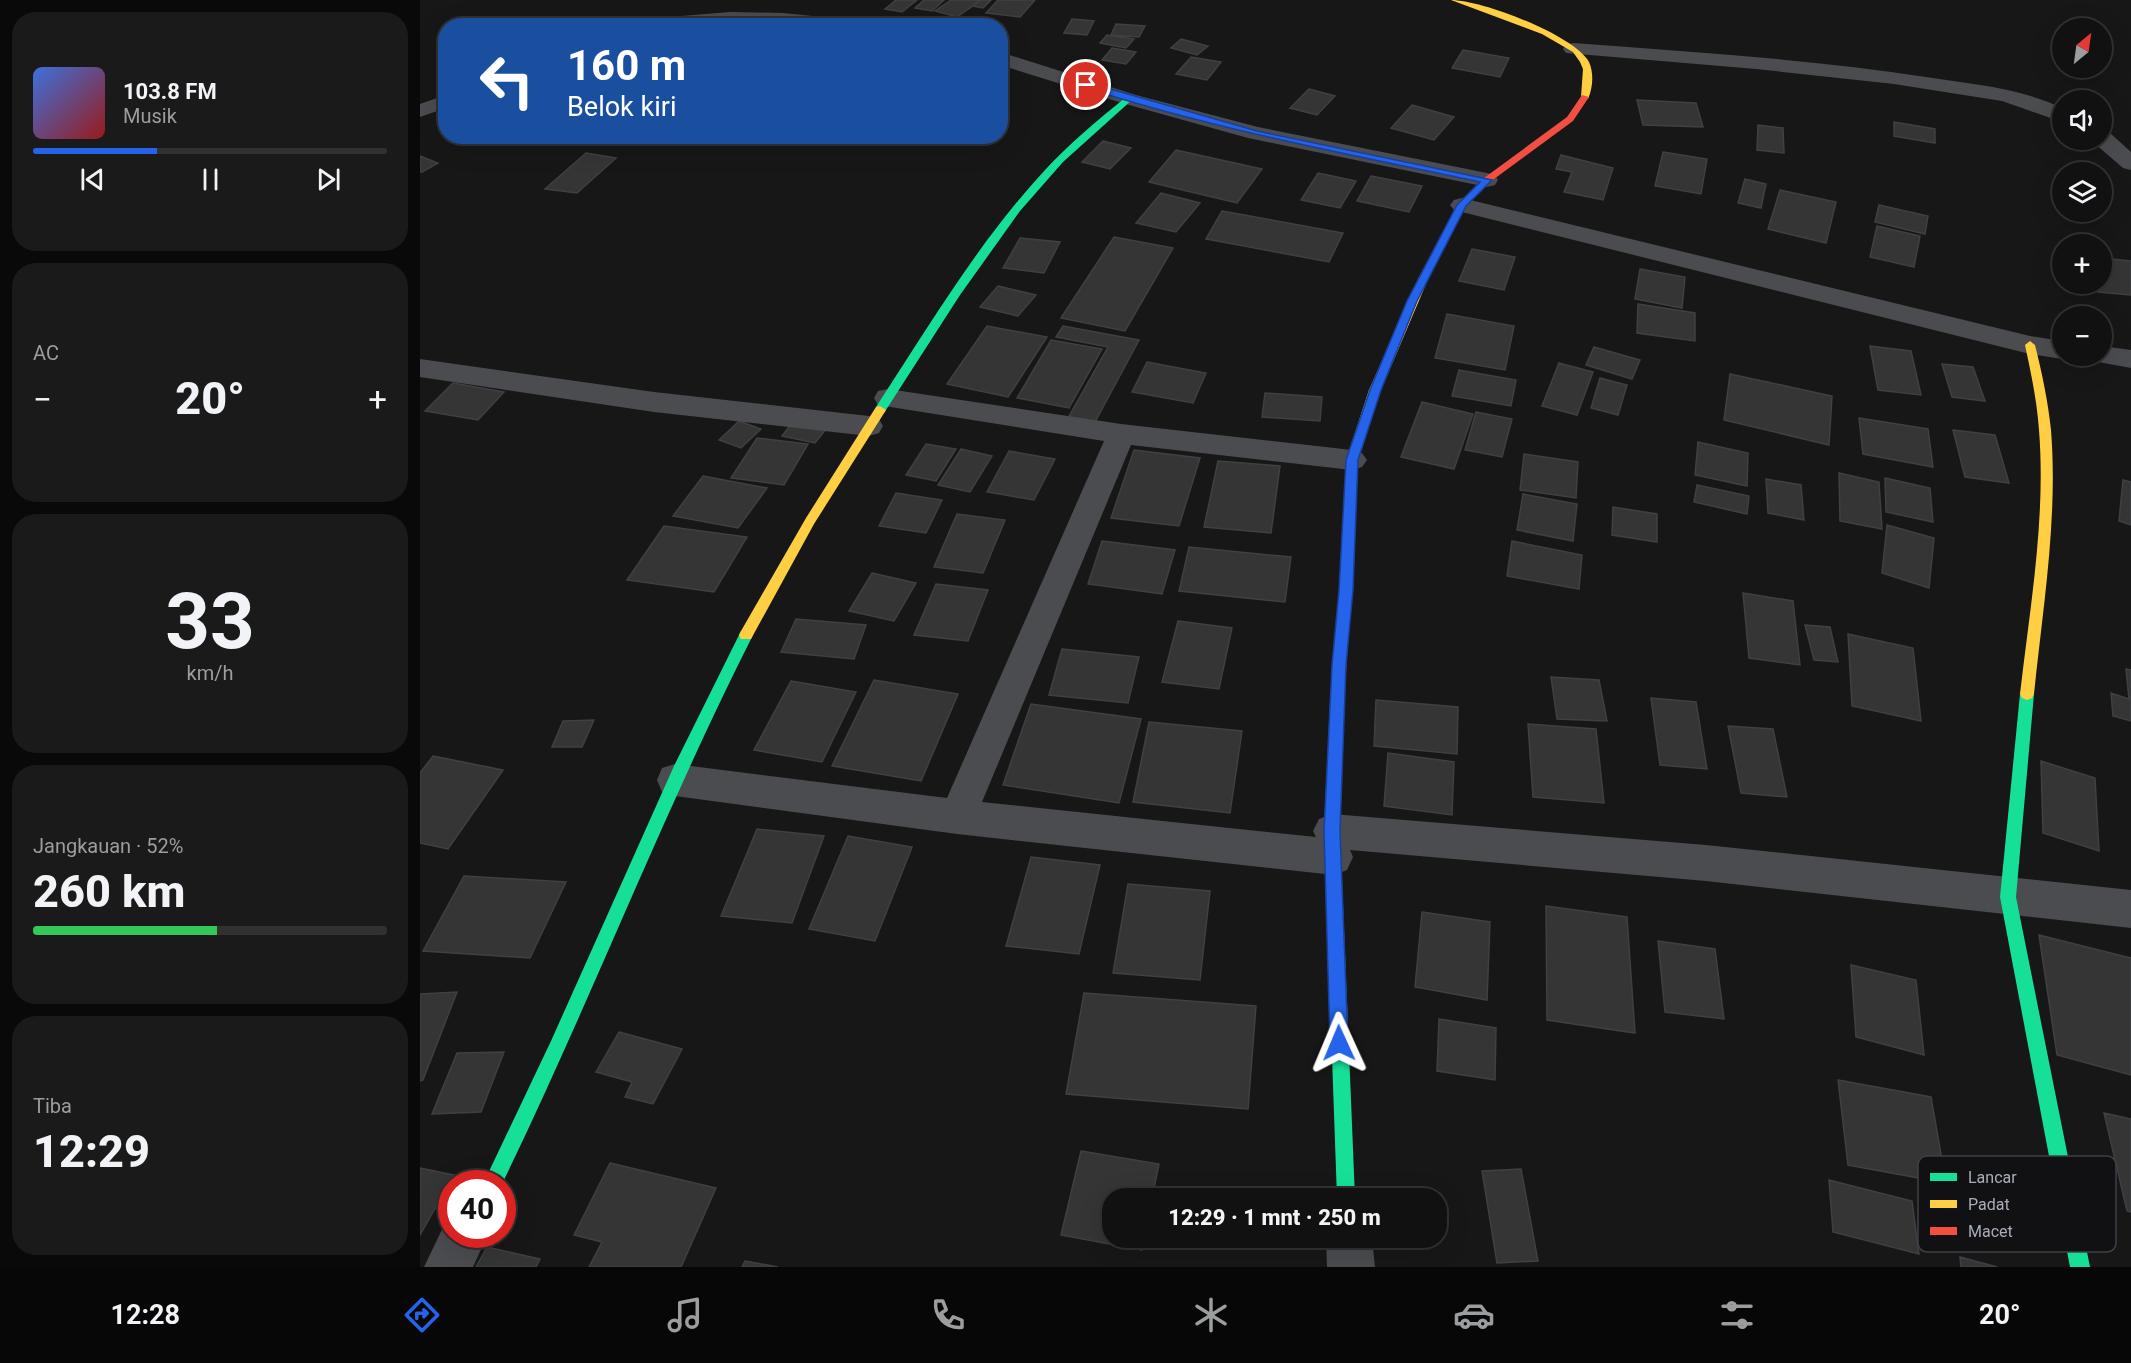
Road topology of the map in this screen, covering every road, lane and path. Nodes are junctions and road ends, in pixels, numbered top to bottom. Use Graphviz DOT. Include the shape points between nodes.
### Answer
graph roads {
  1 [pos="1455,0"];
  2 [pos="1573,49"];
  3 [pos="1008,61"];
  4 [pos="1129,99"];
  5 [pos="438,104"];
  6 [pos="420,111"];
  7 [pos="2052,112"];
  8 [pos="2112,147"];
  9 [pos="2131,163"];
  10 [pos="1487,180"];
  11 [pos="1462,205"];
  12 [pos="2030,345"];
  13 [pos="2052,348"];
  14 [pos="2112,356"];
  15 [pos="2131,359"];
  16 [pos="420,368"];
  17 [pos="888,398"];
  18 [pos="869,426"];
  19 [pos="1121,434"];
  20 [pos="1352,460"];
  21 [pos="675,780"];
  22 [pos="957,817"];
  23 [pos="1333,844"];
  24 [pos="2008,897"];
  25 [pos="2131,909"];
  26 [pos="2058,1156"];
  27 [pos="500,1170"];
  28 [pos="1345,1188"];
  29 [pos="458,1248"];
  30 [pos="1350,1248"];
  31 [pos="2077,1252"];
  32 [pos="448,1267"];
  33 [pos="1351,1267"];
  34 [pos="2080,1267"];
  1 -- 2 [label="street" via="1534,27"];
  2 -- 7 [label="street" via="1806,67 1902,79 1982,92"];
  2 -- 10 [label="street" via="1584,60 1588,77 1586,95 1570,119"];
  3 -- 4 [label="street"];
  4 -- 10 [label="street" via="1256,133"];
  4 -- 17 [label="street" via="1079,141 1039,182"];
  5 -- 6 [label="street"];
  8 -- 9 [label="street"];
  10 -- 11 [label="street"];
  11 -- 12 [label="street"];
  11 -- 20 [label="street" via="1412,301 1375,390"];
  12 -- 13 [label="street"];
  12 -- 24 [label="street" via="2040,376 2046,417 2048,480"];
  14 -- 15 [label="street"];
  16 -- 18 [label="street" via="654,402"];
  17 -- 18 [label="street"];
  17 -- 19 [label="street"];
  18 -- 21 [label="street" via="742,640"];
  19 -- 20 [label="street"];
  19 -- 22 [label="street"];
  20 -- 23 [label="street"];
  21 -- 22 [label="street"];
  21 -- 27 [label="street" via="591,979"];
  22 -- 23 [label="street"];
  23 -- 24 [label="street" via="1706,863"];
  23 -- 28 [label="street"];
  24 -- 25 [label="street"];
  24 -- 26 [label="street"];
  29 -- 32 [label="street"];
  30 -- 33 [label="street"];
  31 -- 34 [label="street"];
}
